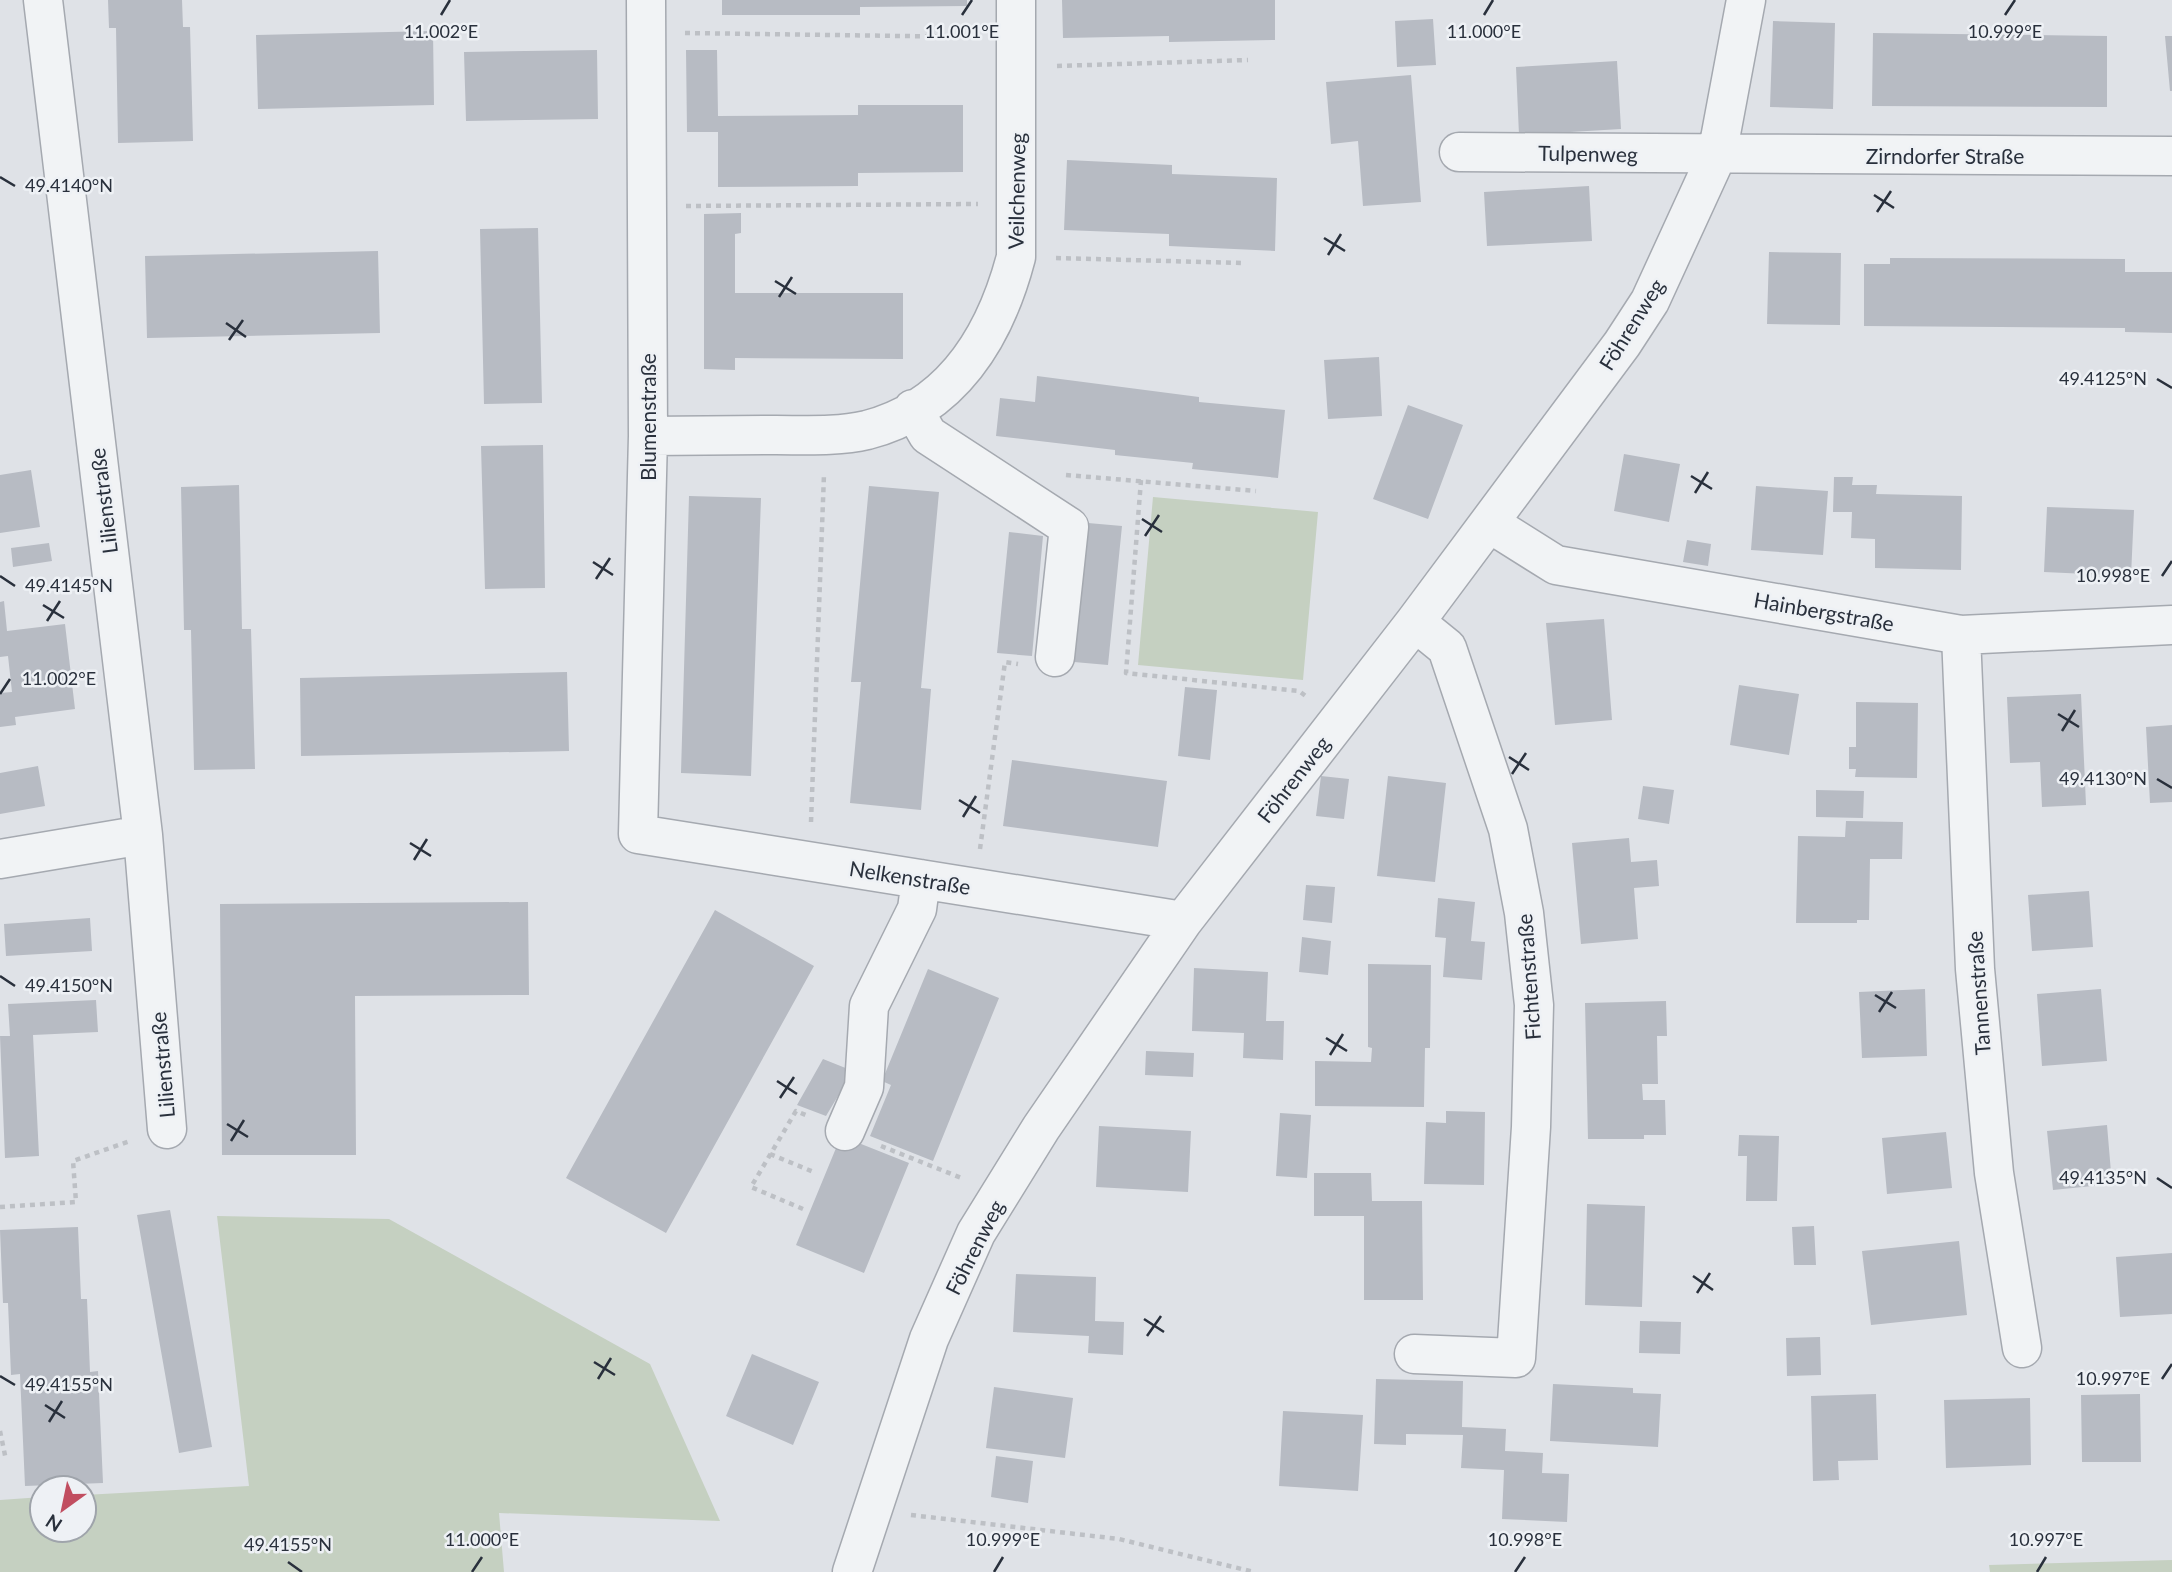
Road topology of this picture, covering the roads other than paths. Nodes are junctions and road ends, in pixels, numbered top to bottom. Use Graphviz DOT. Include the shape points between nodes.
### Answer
graph roads {
  1 [pos="43,0"];
  2 [pos="646,0"];
  3 [pos="1016,0"];
  4 [pos="1746,0"];
  5 [pos="1459,152"];
  6 [pos="1717,155"];
  7 [pos="2172,156"];
  8 [pos="914,409"];
  9 [pos="648,436"];
  10 [pos="1489,523"];
  11 [pos="1415,622"];
  12 [pos="2172,625"];
  13 [pos="1961,635"];
  14 [pos="1055,657"];
  15 [pos="638,834"];
  16 [pos="143,835"];
  17 [pos="0,859"];
  18 [pos="921,879"];
  19 [pos="1183,921"];
  20 [pos="167,1129"];
  21 [pos="845,1131"];
  22 [pos="2022,1348"];
  23 [pos="1414,1354"];
  24 [pos="852,1572"];
  1 -- 16 [label="street, Lilienstraße"];
  2 -- 9 [label="street, Blumenstraße"];
  3 -- 8 [label="street, Veilchenweg" via="1016,257 1007,293 977,354 957,378"];
  4 -- 6 [label="street, Föhrenweg"];
  5 -- 6 [label="street, Tulpenweg"];
  6 -- 7 [label="street, Zirndorfer Straße"];
  6 -- 10 [label="street, Föhrenweg" via="1650,301"];
  8 -- 9 [label="street, Veilchenweg" via="869,429 824,435"];
  8 -- 14 [label="street" via="928,435 1069,527"];
  9 -- 15 [label="street, Blumenstraße"];
  10 -- 11 [label="street, Föhrenweg"];
  10 -- 13 [label="street, Hainbergstraße" via="1556,565"];
  11 -- 19 [label="street, Föhrenweg"];
  11 -- 23 [label="street, Fichtenstraße" via="1447,648 1508,829 1524,913 1534,1019 1516,1358"];
  12 -- 13 [label="street, Hainbergstraße"];
  13 -- 22 [label="street, Tannenstraße" via="1975,969 1994,1174"];
  15 -- 18 [label="street, Nelkenstraße"];
  16 -- 17 [label="street"];
  16 -- 20 [label="street, Lilienstraße"];
  18 -- 19 [label="street, Nelkenstraße"];
  18 -- 21 [label="street" via="918,909 869,1006 864,1087"];
  19 -- 24 [label="street, Föhrenweg" via="1041,1128 976,1233 929,1339"];
}
